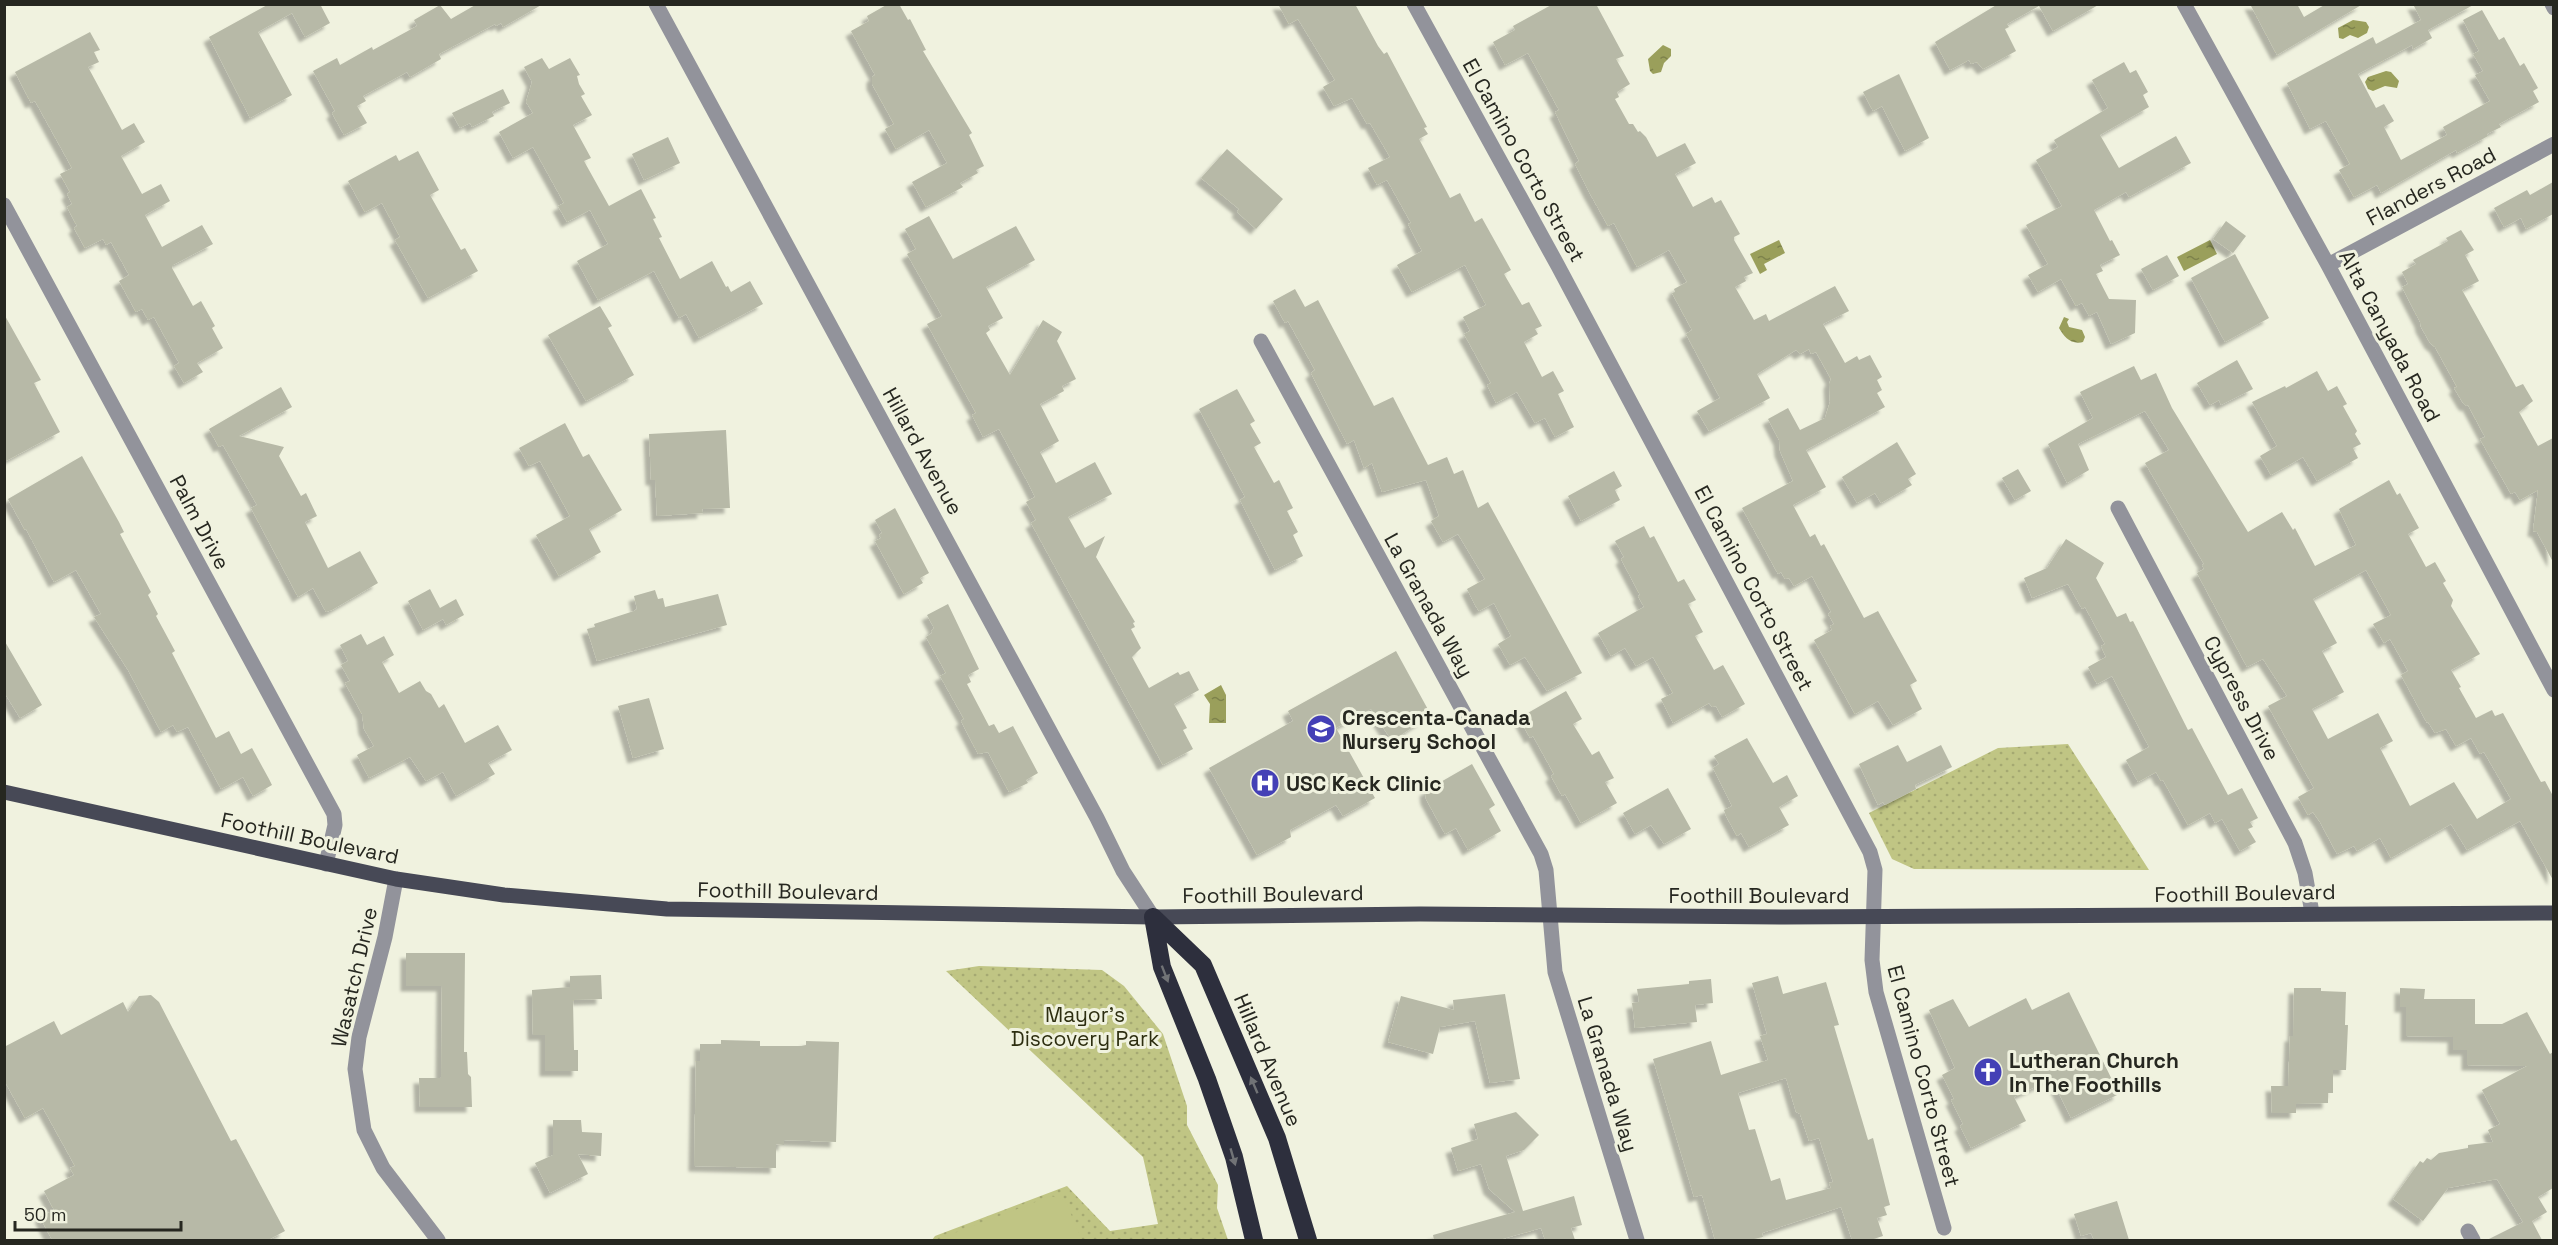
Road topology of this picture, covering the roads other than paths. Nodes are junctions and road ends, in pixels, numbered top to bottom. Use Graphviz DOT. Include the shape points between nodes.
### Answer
graph roads {
  1 [pos="656,4"];
  2 [pos="1414,4"];
  3 [pos="2184,4"];
  4 [pos="2553,144"];
  5 [pos="4,205"];
  6 [pos="2328,265"];
  7 [pos="1261,341"];
  8 [pos="2118,508"];
  9 [pos="2553,690"];
  10 [pos="4,792"];
  11 [pos="326,864"];
  12 [pos="396,879"];
  13 [pos="2312,913"];
  14 [pos="2553,913"];
  15 [pos="1548,916"];
  16 [pos="1872,916"];
  17 [pos="1153,917"];
  18 [pos="1944,1228"];
  19 [pos="438,1240"];
  20 [pos="1254,1240"];
  21 [pos="1308,1240"];
  22 [pos="1637,1240"];
  1 -- 17 [label="street, Hillard Avenue" via="1120,864"];
  2 -- 16 [label="street, El Camino Corto Street" via="1870,852 1875,870"];
  3 -- 6 [label="street, Alta Canyada Road"];
  4 -- 6 [label="street, Flanders Road"];
  5 -- 11 [label="street, Palm Drive" via="334,814"];
  6 -- 9 [label="street, Alta Canyada Road"];
  7 -- 15 [label="street, La Granada Way" via="1541,854 1546,870"];
  8 -- 13 [label="street, Cypress Drive" via="2295,843"];
  10 -- 11 [label="main road, Foothill Boulevard"];
  11 -- 12 [label="main road, Foothill Boulevard"];
  12 -- 17 [label="main road, Foothill Boulevard" via="504,895 668,909"];
  12 -- 19 [label="street, Wasatch Drive" via="355,1069 364,1130 383,1168"];
  13 -- 14 [label="main road, Foothill Boulevard"];
  13 -- 16 [label="main road, Foothill Boulevard"];
  15 -- 16 [label="main road, Foothill Boulevard"];
  15 -- 17 [label="main road, Foothill Boulevard"];
  15 -- 22 [label="street, La Granada Way" via="1555,972"];
  16 -- 18 [label="street, El Camino Corto Street" via="1876,992"];
  17 -- 20 [label="highway, Hillard Avenue, one-way" via="1162,966 1234,1157"];
  21 -- 17 [label="highway, Hillard Avenue, one-way" via="1277,1138 1203,964"];
}
